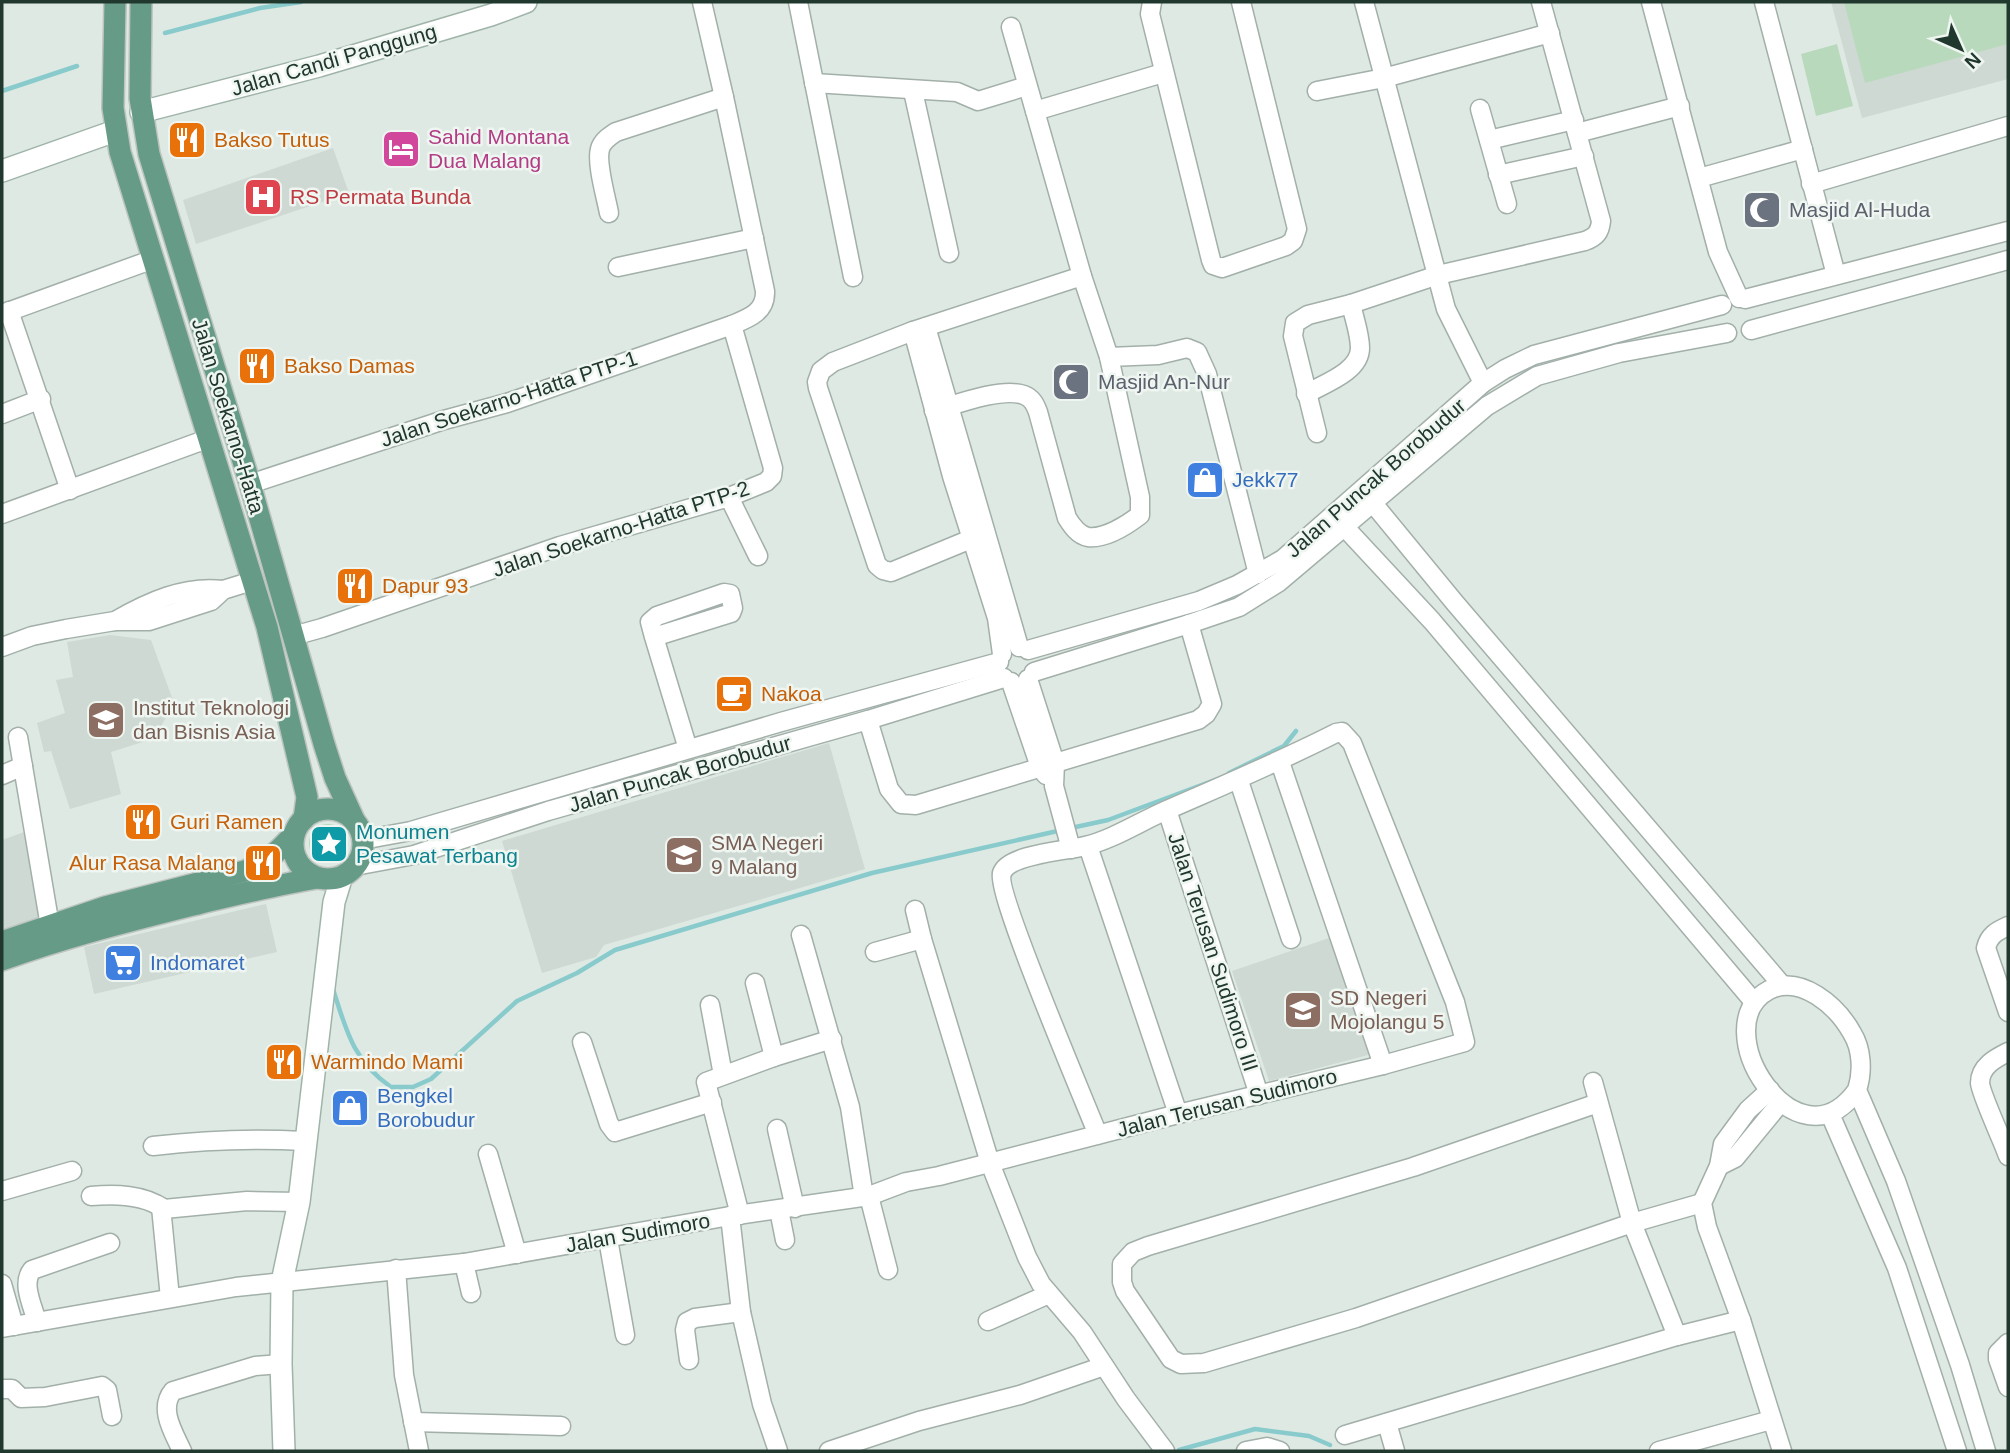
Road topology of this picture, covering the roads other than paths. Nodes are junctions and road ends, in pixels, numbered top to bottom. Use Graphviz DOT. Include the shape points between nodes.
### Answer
graph roads {
  1 [pos="115,2"];
  2 [pos="141,2"];
  3 [pos="526,2"];
  4 [pos="702,2"];
  5 [pos="798,2"];
  6 [pos="1152,2"];
  7 [pos="1241,2"];
  8 [pos="1364,2"];
  9 [pos="1541,2"];
  10 [pos="1651,2"];
  11 [pos="1764,2"];
  12 [pos="1011,27"];
  13 [pos="1550,33"];
  14 [pos="1163,73"];
  15 [pos="1384,78"];
  16 [pos="814,83"];
  17 [pos="1027,86"];
  18 [pos="913,91"];
  19 [pos="1317,91"];
  20 [pos="724,97"];
  21 [pos="1680,106"];
  22 [pos="1480,109"];
  23 [pos="1035,111"];
  24 [pos="141,112"];
  25 [pos="2008,126"];
  26 [pos="1575,127"];
  27 [pos="115,131"];
  28 [pos="1489,141"];
  29 [pos="1802,149"];
  30 [pos="1584,156"];
  31 [pos="2,171"];
  32 [pos="1498,175"];
  33 [pos="1699,178"];
  34 [pos="1811,184"];
  35 [pos="1507,204"];
  36 [pos="609,213"];
  37 [pos="2008,231"];
  38 [pos="754,238"];
  39 [pos="949,253"];
  40 [pos="151,260"];
  41 [pos="2008,260"];
  42 [pos="618,267"];
  43 [pos="1438,275"];
  44 [pos="1836,275"];
  45 [pos="1082,276"];
  46 [pos="853,277"];
  47 [pos="1733,301"];
  48 [pos="1351,304"];
  49 [pos="5,312"];
  50 [pos="732,325"];
  51 [pos="919,329"];
  52 [pos="1751,330"];
  53 [pos="1614,332"];
  54 [pos="1727,333"];
  55 [pos="1619,353"];
  56 [pos="1109,358"];
  57 [pos="1483,383"];
  58 [pos="1306,394"];
  59 [pos="41,399"];
  60 [pos="942,409"];
  61 [pos="2,414"];
  62 [pos="232,429"];
  63 [pos="1317,433"];
  64 [pos="207,439"];
  65 [pos="960,474"];
  66 [pos="250,484"];
  67 [pos="70,490"];
  68 [pos="729,497"];
  69 [pos="1368,497"];
  70 [pos="2,514"];
  71 [pos="1339,521"];
  72 [pos="971,539"];
  73 [pos="758,556"];
  74 [pos="1258,574"];
  75 [pos="253,581"];
  76 [pos="1455,603"];
  77 [pos="1432,621"];
  78 [pos="1189,624"];
  79 [pos="293,636"];
  80 [pos="653,637"];
  81 [pos="2,647"];
  82 [pos="1015,666"];
  83 [pos="868,720"];
  84 [pos="781,722"];
  85 [pos="18,737"];
  86 [pos="786,743"];
  87 [pos="688,749"];
  88 [pos="1280,762"];
  89 [pos="1047,765"];
  90 [pos="23,766"];
  91 [pos="2,775"];
  92 [pos="1238,781"];
  93 [pos="542,792"];
  94 [pos="1167,810"];
  95 [pos="548,811"];
  96 [pos="299,826"];
  97 [pos="359,831"];
  98 [pos="1076,845"];
  99 [pos="348,871"];
  100 [pos="318,878"];
  101 [pos="915,910"];
  102 [pos="50,926"];
  103 [pos="2008,926"];
  104 [pos="801,935"];
  105 [pos="922,939"];
  106 [pos="1291,939"];
  107 [pos="2,942"];
  108 [pos="875,952"];
  109 [pos="2,960"];
  110 [pos="755,983"];
  111 [pos="1782,985"];
  112 [pos="1754,1002"];
  113 [pos="710,1005"];
  114 [pos="2008,1012"];
  115 [pos="832,1039"];
  116 [pos="582,1042"];
  117 [pos="2008,1052"];
  118 [pos="774,1057"];
  119 [pos="1383,1065"];
  120 [pos="723,1075"];
  121 [pos="1592,1082"];
  122 [pos="1857,1090"];
  123 [pos="1259,1095"];
  124 [pos="1776,1096"];
  125 [pos="712,1102"];
  126 [pos="1598,1103"];
  127 [pos="1178,1114"];
  128 [pos="1830,1114"];
  129 [pos="777,1129"];
  130 [pos="1098,1135"];
  131 [pos="304,1141"];
  132 [pos="153,1146"];
  133 [pos="488,1154"];
  134 [pos="2008,1155"];
  135 [pos="990,1163"];
  136 [pos="72,1171"];
  137 [pos="2,1191"];
  138 [pos="91,1196"];
  139 [pos="867,1196"];
  140 [pos="299,1202"];
  141 [pos="1702,1203"];
  142 [pos="161,1208"];
  143 [pos="787,1209"];
  144 [pos="735,1216"];
  145 [pos="1632,1223"];
  146 [pos="608,1239"];
  147 [pos="785,1240"];
  148 [pos="110,1243"];
  149 [pos="517,1254"];
  150 [pos="464,1263"];
  151 [pos="396,1269"];
  152 [pos="888,1270"];
  153 [pos="282,1282"];
  154 [pos="2,1284"];
  155 [pos="1043,1285"];
  156 [pos="471,1293"];
  157 [pos="170,1298"];
  158 [pos="741,1312"];
  159 [pos="1741,1320"];
  160 [pos="988,1321"];
  161 [pos="37,1322"];
  162 [pos="8,1327"];
  163 [pos="625,1335"];
  164 [pos="1677,1336"];
  165 [pos="2008,1343"];
  166 [pos="690,1360"];
  167 [pos="281,1364"];
  168 [pos="1104,1366"];
  169 [pos="2008,1387"];
  170 [pos="2,1389"];
  171 [pos="112,1416"];
  172 [pos="1772,1420"];
  173 [pos="413,1422"];
  174 [pos="1387,1423"];
  175 [pos="561,1426"];
  176 [pos="1346,1435"];
  177 [pos="881,1443"];
  178 [pos="182,1451"];
  179 [pos="284,1451"];
  180 [pos="419,1451"];
  181 [pos="778,1451"];
  182 [pos="829,1451"];
  183 [pos="1165,1451"];
  184 [pos="1246,1451"];
  185 [pos="1280,1451"];
  186 [pos="1395,1451"];
  187 [pos="1659,1451"];
  188 [pos="1782,1451"];
  189 [pos="1956,1451"];
  190 [pos="1986,1451"];
  1 -- 27 [label="main road, Jalan Soekarno-Hatta"];
  2 -- 24 [label="main road, Jalan Soekarno-Hatta"];
  3 -- 24 [label="street, Jalan Candi Panggung" via="318,66"];
  4 -- 20 [label="street"];
  5 -- 16 [label="street"];
  6 -- 14 [label="street" via="1150,14"];
  7 -- 14 [label="street" via="1297,229 1286,247 1222,268 1213,265"];
  8 -- 15 [label="street"];
  9 -- 13 [label="street"];
  10 -- 21 [label="street"];
  11 -- 29 [label="street"];
  12 -- 17 [label="street"];
  13 -- 15 [label="street"];
  13 -- 26 [label="street"];
  14 -- 23 [label="street"];
  15 -- 19 [label="street"];
  15 -- 43 [label="street"];
  16 -- 18 [label="street"];
  16 -- 46 [label="street"];
  17 -- 18 [label="street" via="978,101 957,92"];
  17 -- 23 [label="street"];
  18 -- 39 [label="street"];
  20 -- 36 [label="street" via="616,132 604,141 599,160"];
  20 -- 38 [label="street"];
  21 -- 26 [label="street"];
  21 -- 33 [label="street"];
  22 -- 28 [label="street"];
  23 -- 45 [label="street"];
  24 -- 62 [label="main road, Jalan Soekarno-Hatta" via="166,214"];
  25 -- 34 [label="street"];
  26 -- 28 [label="street"];
  26 -- 30 [label="street"];
  27 -- 31 [label="street"];
  27 -- 40 [label="main road, Jalan Soekarno-Hatta"];
  28 -- 32 [label="street"];
  29 -- 33 [label="street"];
  29 -- 34 [label="street"];
  30 -- 32 [label="street"];
  30 -- 43 [label="street" via="1601,221 1595,236"];
  32 -- 35 [label="street"];
  33 -- 47 [label="street"];
  34 -- 44 [label="street"];
  37 -- 44 [label="street, Jalan Puncak Borobudur"];
  38 -- 42 [label="street"];
  38 -- 50 [label="street, Jalan Soekarno-Hatta PTP-1" via="764,305"];
  40 -- 49 [label="street"];
  40 -- 64 [label="main road, Jalan Soekarno-Hatta"];
  41 -- 52 [label="street"];
  43 -- 48 [label="street"];
  43 -- 57 [label="street" via="1446,309"];
  44 -- 47 [label="street, Jalan Puncak Borobudur"];
  45 -- 51 [label="street"];
  45 -- 56 [label="street"];
  47 -- 52 [label="street" via="1750,302 1756,313"];
  47 -- 53 [label="street, Jalan Puncak Borobudur"];
  47 -- 54 [label="street" via="1718,317"];
  48 -- 58 [label="street" via="1359,355 1350,368"];
  48 -- 58 [label="street" via="1307,315 1295,323 1293,336"];
  49 -- 59 [label="street"];
  50 -- 66 [label="street, Jalan Soekarno-Hatta PTP-1" via="507,403"];
  50 -- 68 [label="street, Jalan Soekarno-Hatta PTP-2" via="772,476"];
  51 -- 60 [label="street"];
  51 -- 72 [label="street" via="833,362 821,371 818,387 879,568 891,572"];
  52 -- 54 [label="street" via="1739,336"];
  53 -- 55 [label="street"];
  53 -- 57 [label="street, Jalan Puncak Borobudur" via="1534,355"];
  54 -- 55 [label="street, Jalan Puncak Borobudur"];
  55 -- 69 [label="street, Jalan Puncak Borobudur" via="1537,376 1487,406"];
  56 -- 60 [label="street" via="1141,508 1131,522 1100,535 1086,537 1067,518 1033,401 1025,395 999,393"];
  56 -- 74 [label="street" via="1187,348 1197,352 1207,374"];
  57 -- 69 [label="street, Jalan Puncak Borobudur"];
  58 -- 63 [label="street"];
  59 -- 61 [label="street"];
  59 -- 67 [label="street"];
  60 -- 65 [label="street"];
  62 -- 64 [label="main road"];
  62 -- 66 [label="main road, Jalan Soekarno-Hatta"];
  64 -- 67 [label="street"];
  64 -- 75 [label="main road, Jalan Soekarno-Hatta"];
  65 -- 72 [label="street"];
  65 -- 82 [label="street"];
  66 -- 79 [label="main road, Jalan Soekarno-Hatta"];
  67 -- 70 [label="street"];
  68 -- 73 [label="street"];
  68 -- 79 [label="street, Jalan Soekarno-Hatta PTP-2" via="560,546"];
  69 -- 71 [label="street, Jalan Puncak Borobudur"];
  69 -- 76 [label="street"];
  71 -- 74 [label="street, Jalan Puncak Borobudur"];
  71 -- 77 [label="street"];
  71 -- 78 [label="street, Jalan Puncak Borobudur" via="1279,582 1239,607"];
  72 -- 82 [label="street"];
  74 -- 82 [label="street, Jalan Puncak Borobudur" via="1199,601"];
  75 -- 81 [label="street" via="223,590 211,601 149,621 115,621 32,636"];
  75 -- 96 [label="main road, Jalan Soekarno-Hatta" via="307,797"];
  76 -- 77 [label="street"];
  76 -- 111 [label="street"];
  77 -- 112 [label="street"];
  78 -- 82 [label="street, Jalan Puncak Borobudur"];
  78 -- 89 [label="street" via="1211,694 1206,714"];
  79 -- 97 [label="main road, Jalan Soekarno-Hatta" via="335,778"];
  80 -- 87 [label="street"];
  82 -- 83 [label="street, Jalan Puncak Borobudur"];
  82 -- 84 [label="street, Jalan Puncak Borobudur"];
  82 -- 89 [label="street"];
  83 -- 86 [label="street, Jalan Puncak Borobudur"];
  83 -- 89 [label="street" via="889,789 908,806"];
  84 -- 86 [label="street"];
  84 -- 87 [label="street, Jalan Puncak Borobudur"];
  85 -- 90 [label="street"];
  86 -- 95 [label="street, Jalan Puncak Borobudur"];
  87 -- 93 [label="street, Jalan Puncak Borobudur"];
  88 -- 92 [label="street"];
  88 -- 119 [label="street"];
  88 -- 119 [label="street, Jalan Terusan Sudimoro" via="1336,733 1348,736 1450,990 1465,1042"];
  89 -- 98 [label="street" via="1062,817"];
  90 -- 91 [label="street"];
  90 -- 102 [label="street"];
  92 -- 94 [label="street"];
  92 -- 106 [label="street"];
  93 -- 95 [label="street"];
  93 -- 97 [label="street, Jalan Puncak Borobudur" via="411,831"];
  94 -- 98 [label="street"];
  94 -- 123 [label="street, Jalan Terusan Sudimoro III"];
  95 -- 99 [label="street, Jalan Puncak Borobudur" via="414,855"];
  96 -- 97 [label="main road" via="314,812 330,809 340,811"];
  96 -- 100 [label="main road, Jalan Soekarno-Hatta" via="293,843 297,861"];
  96 -- 102 [label="main road" via="271,858 245,871"];
  97 -- 99 [label="main road" via="361,853"];
  98 -- 127 [label="street"];
  98 -- 130 [label="street" via="1007,864 1000,881"];
  99 -- 100 [label="main road" via="330,879"];
  99 -- 131 [label="street" via="334,902"];
  100 -- 109 [label="main road" via="140,918"];
  101 -- 105 [label="street"];
  102 -- 107 [label="main road"];
  103 -- 114 [label="street" via="1993,934 1986,948"];
  104 -- 115 [label="street"];
  105 -- 108 [label="street"];
  105 -- 135 [label="street"];
  110 -- 118 [label="street"];
  111 -- 112 [label="street"];
  111 -- 122 [label="street" via="1808,990 1841,1016 1860,1056"];
  112 -- 124 [label="street" via="1747,1022 1749,1052 1755,1070"];
  113 -- 120 [label="street"];
  115 -- 118 [label="street"];
  115 -- 139 [label="street"];
  116 -- 125 [label="street" via="615,1132"];
  117 -- 134 [label="street" via="1992,1060 1980,1082"];
  118 -- 120 [label="street"];
  119 -- 123 [label="street, Jalan Terusan Sudimoro"];
  120 -- 125 [label="street" via="706,1082"];
  121 -- 126 [label="street"];
  122 -- 128 [label="street" via="1847,1104"];
  122 -- 190 [label="street" via="1896,1181"];
  123 -- 127 [label="street, Jalan Terusan Sudimoro"];
  124 -- 128 [label="street" via="1801,1114"];
  124 -- 141 [label="street" via="1748,1110 1723,1144 1719,1166"];
  125 -- 144 [label="street"];
  126 -- 145 [label="street"];
  126 -- 145 [label="street" via="1413,1167 1148,1246 1133,1252 1122,1264 1122,1282 1171,1359 1192,1365 1356,1318"];
  127 -- 130 [label="street, Jalan Terusan Sudimoro"];
  128 -- 189 [label="street" via="1897,1268"];
  129 -- 143 [label="street"];
  130 -- 135 [label="street, Jalan Terusan Sudimoro"];
  131 -- 132 [label="street" via="256,1138"];
  131 -- 140 [label="street"];
  133 -- 149 [label="street"];
  135 -- 139 [label="street, Jalan Sudimoro" via="905,1182"];
  135 -- 155 [label="street"];
  136 -- 137 [label="street"];
  138 -- 142 [label="street" via="132,1197"];
  139 -- 143 [label="street, Jalan Sudimoro"];
  139 -- 152 [label="street"];
  140 -- 142 [label="street" via="247,1200"];
  140 -- 153 [label="street"];
  141 -- 145 [label="street"];
  141 -- 159 [label="street"];
  142 -- 157 [label="street"];
  143 -- 144 [label="street, Jalan Sudimoro"];
  143 -- 147 [label="street"];
  144 -- 146 [label="street, Jalan Sudimoro"];
  144 -- 158 [label="street"];
  145 -- 164 [label="street"];
  146 -- 149 [label="street, Jalan Sudimoro"];
  146 -- 163 [label="street"];
  148 -- 161 [label="street" via="29,1273 26,1283"];
  149 -- 150 [label="street, Jalan Sudimoro"];
  150 -- 151 [label="street, Jalan Sudimoro"];
  150 -- 156 [label="street"];
  151 -- 153 [label="street, Jalan Sudimoro"];
  151 -- 173 [label="street"];
  153 -- 157 [label="street, Jalan Sudimoro"];
  153 -- 167 [label="street"];
  154 -- 162 [label="street"];
  155 -- 160 [label="street"];
  155 -- 168 [label="street"];
  157 -- 161 [label="street, Jalan Sudimoro"];
  158 -- 166 [label="street" via="689,1320 685,1330"];
  158 -- 181 [label="street"];
  159 -- 164 [label="street"];
  159 -- 172 [label="street"];
  161 -- 162 [label="street, Jalan Sudimoro"];
  164 -- 174 [label="street"];
  165 -- 169 [label="street" via="1998,1353"];
  167 -- 178 [label="street" via="255,1366 173,1391 166,1410"];
  167 -- 179 [label="street"];
  168 -- 177 [label="street" via="1020,1395 959,1409"];
  168 -- 183 [label="street"];
  170 -- 171 [label="street" via="12,1389 21,1398 102,1386"];
  172 -- 187 [label="street"];
  172 -- 188 [label="street"];
  173 -- 175 [label="street"];
  173 -- 180 [label="street"];
  174 -- 176 [label="street"];
  174 -- 186 [label="street"];
  177 -- 182 [label="street"];
  184 -- 185 [label="street" via="1267,1447"];
}
